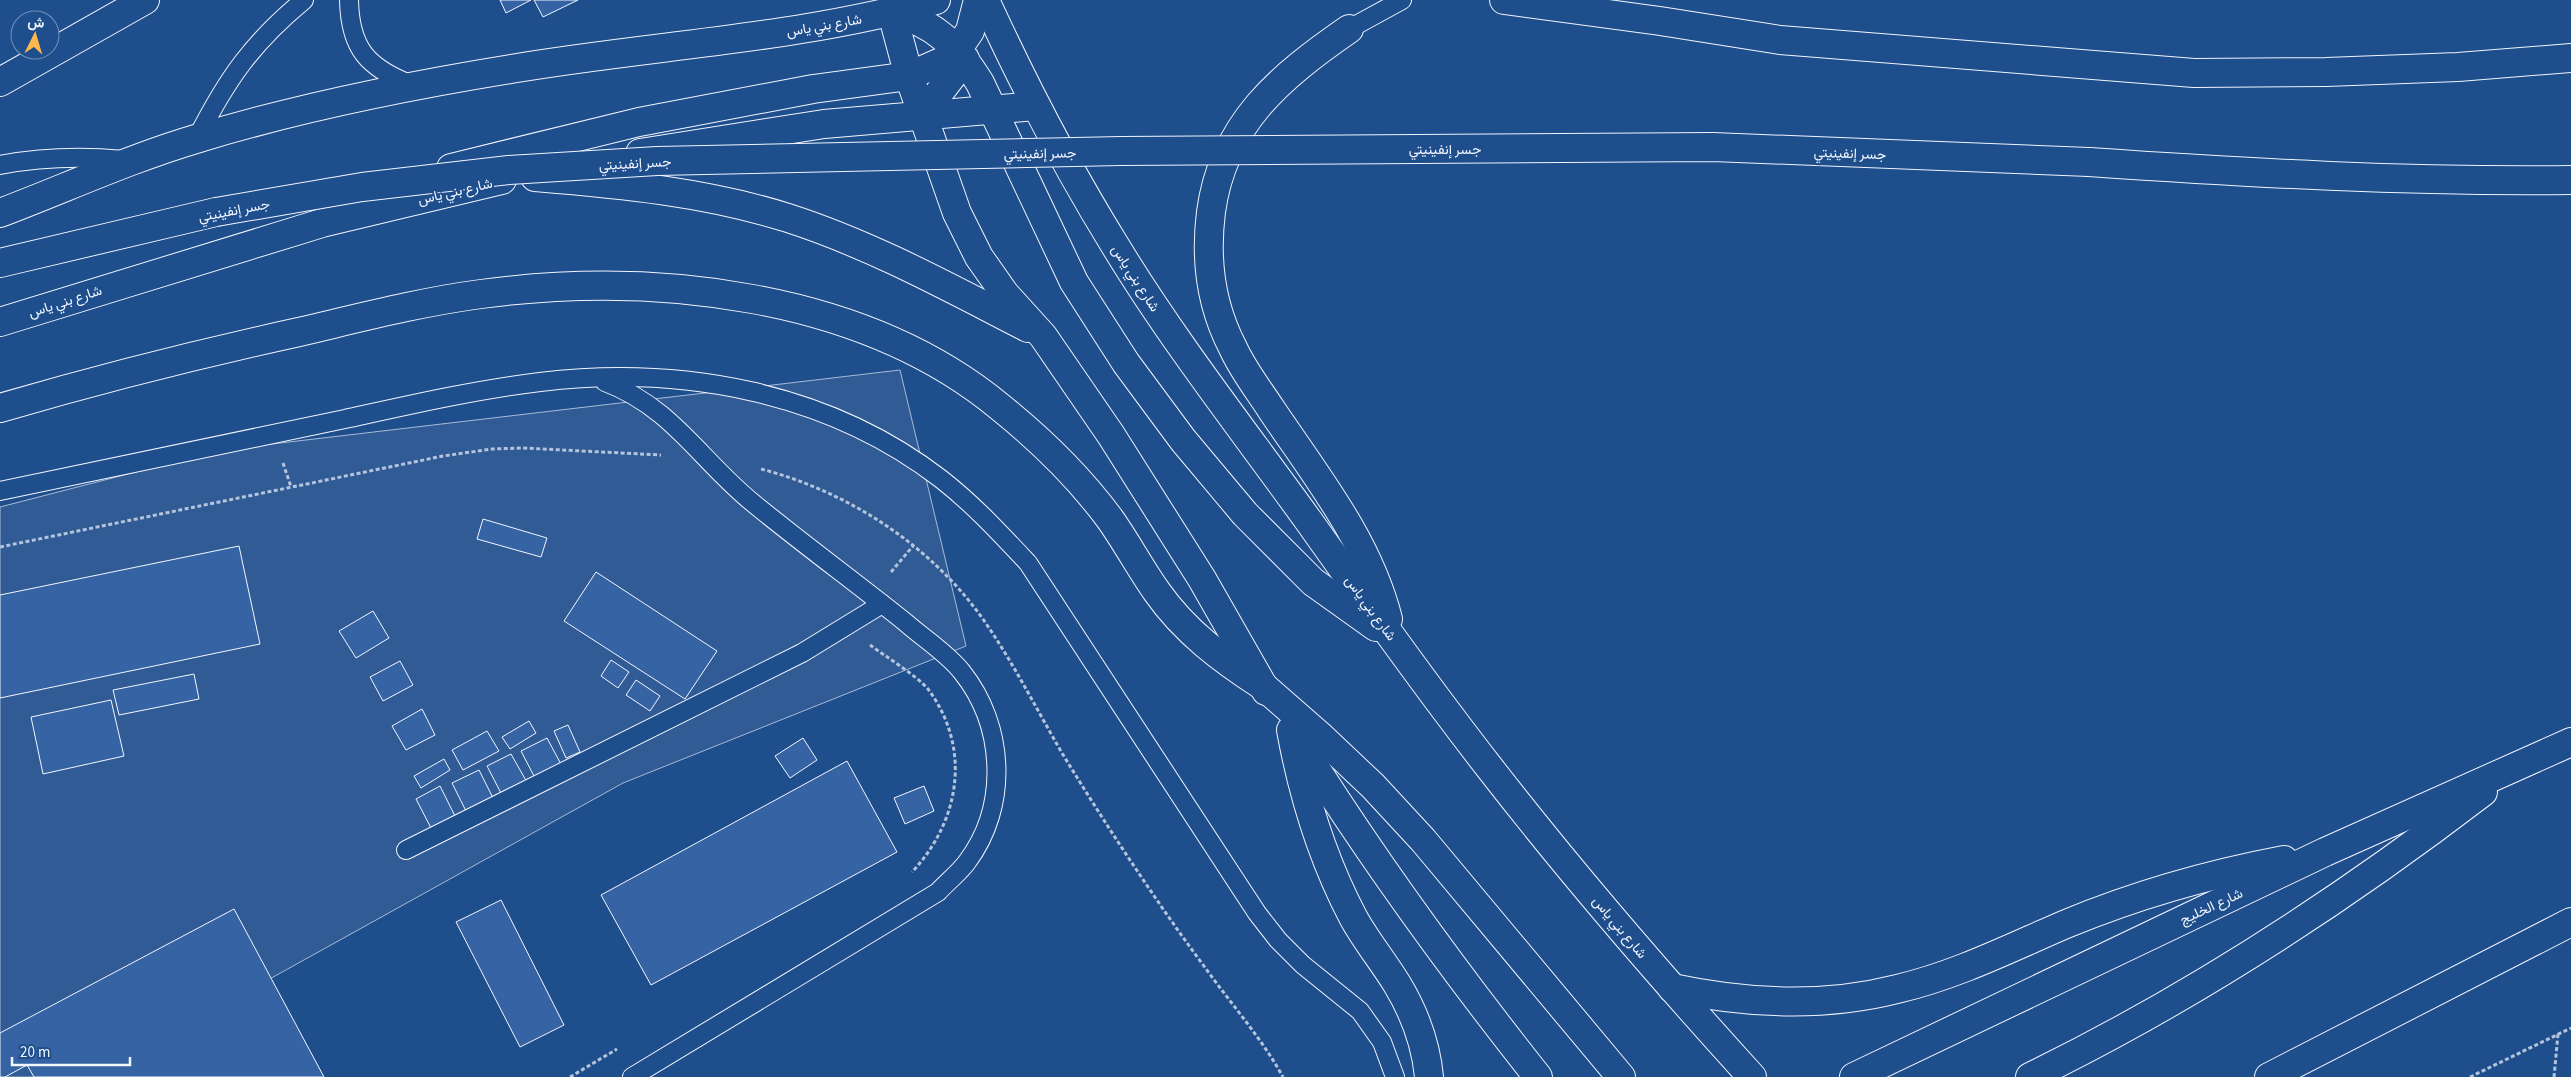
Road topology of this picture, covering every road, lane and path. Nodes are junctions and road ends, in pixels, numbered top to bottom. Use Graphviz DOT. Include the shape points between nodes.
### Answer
graph roads {
  1 [pos="145,0"];
  2 [pos="304,0"];
  3 [pos="349,0"];
  4 [pos="936,0"];
  5 [pos="978,0"];
  6 [pos="985,0"];
  7 [pos="1402,0"];
  8 [pos="1504,0"];
  9 [pos="892,13"];
  10 [pos="1349,29"];
  11 [pos="961,54"];
  12 [pos="2571,58"];
  13 [pos="909,76"];
  14 [pos="3,81"];
  15 [pos="415,86"];
  16 [pos="1036,106"];
  17 [pos="992,108"];
  18 [pos="922,115"];
  19 [pos="197,138"];
  20 [pos="134,161"];
  21 [pos="0,165"];
  22 [pos="521,176"];
  23 [pos="2571,180"];
  24 [pos="0,213"];
  25 [pos="0,263"];
  26 [pos="126,281"];
  27 [pos="0,322"];
  28 [pos="1043,336"];
  29 [pos="595,378"];
  30 [pos="0,408"];
  31 [pos="705,457"];
  32 [pos="0,492"];
  33 [pos="0,546"];
  34 [pos="913,546"];
  35 [pos="890,574"];
  36 [pos="887,608"];
  37 [pos="1394,640"];
  38 [pos="1263,686"];
  39 [pos="1291,730"];
  40 [pos="2571,742"];
  41 [pos="2520,764"];
  42 [pos="406,850"];
  43 [pos="2325,852"];
  44 [pos="909,875"];
  45 [pos="2571,922"];
  46 [pos="1672,988"];
  47 [pos="2571,1028"];
  48 [pos="2558,1034"];
  49 [pos="618,1048"];
  50 [pos="570,1077"];
  51 [pos="632,1077"];
  52 [pos="1283,1077"];
  53 [pos="1394,1077"];
  54 [pos="1429,1077"];
  55 [pos="1538,1077"];
  56 [pos="1621,1077"];
  57 [pos="1752,1077"];
  58 [pos="1854,1077"];
  59 [pos="2030,1077"];
  60 [pos="2270,1077"];
  61 [pos="2470,1077"];
  62 [pos="2554,1077"];
  1 -- 14 [label="main road"];
  2 -- 19 [label="lane" via="272,26 242,60 216,99"];
  3 -- 15 [label="lane" via="350,24 362,53 385,75"];
  4 -- 9 [label="main road, شارع بني ياس"];
  5 -- 11 [label="main road"];
  6 -- 16 [label="main road, شارع بني ياس"];
  7 -- 10 [label="lane"];
  8 -- 12 [label="main road" via="1780,40 2194,73 2458,67"];
  9 -- 11 [label="main road" via="914,17 936,31"];
  9 -- 13 [label="main road"];
  9 -- 15 [label="main road, شارع بني ياس" via="796,30 514,68"];
  10 -- 37 [label="main road" via="1283,79 1262,100 1230,145 1212,205 1208,234 1209,264 1213,293 1233,349 1352,529 1384,601"];
  11 -- 13 [label="main road"];
  11 -- 17 [label="main road"];
  11 -- 18 [label="main road"];
  13 -- 18 [label="main road"];
  13 -- 26 [label="main road" via="813,89 707,109 507,153 375,189 245,231"];
  15 -- 19 [label="main road, شارع بني ياس" via="305,109"];
  16 -- 17 [label="main road, شارع بني ياس"];
  16 -- 37 [label="main road, شارع بني ياس" via="1114,245 1158,313"];
  17 -- 18 [label="main road, شارع بني ياس"];
  17 -- 37 [label="main road" via="1074,282 1126,363 1183,440 1245,514 1313,582"];
  18 -- 22 [label="main road, شارع بني ياس" via="799,128 654,150"];
  18 -- 28 [label="main road" via="957,213 979,257 1005,294"];
  19 -- 20 [label="main road, شارع بني ياس"];
  20 -- 21 [label="lane" via="84,156"];
  20 -- 24 [label="main road, شارع بني ياس"];
  22 -- 26 [label="main road, شارع بني ياس" via="322,223"];
  22 -- 28 [label="main road" via="612,183 701,196 788,218 884,256"];
  23 -- 25 [label="main road, جسر إنفينيتي, bridge" via="2358,179 2089,162 1713,148 1121,151 657,161 509,170 362,187 216,212"];
  26 -- 27 [label="main road, شارع بني ياس"];
  28 -- 38 [label="main road" via="1111,435 1192,563"];
  29 -- 31 [label="lane" via="627,390 656,409"];
  29 -- 32 [label="lane" via="542,382 437,399"];
  29 -- 53 [label="lane" via="656,377 717,383 777,396 835,417 890,445 940,478 987,518 1028,563 1063,614 1256,913 1303,965 1360,1011 1382,1042"];
  30 -- 38 [label="main road" via="207,352 481,294 576,287 672,289 766,302 855,325 905,346 952,372 997,403 1076,477 1110,519 1158,594 1180,621 1206,646"];
  31 -- 33 [label="path" via="492,449"];
  31 -- 34 [label="path" via="790,476 863,511"];
  31 -- 36 [label="lane" via="751,502"];
  34 -- 35 [label="path"];
  34 -- 52 [label="path" via="960,591 986,624 1119,845"];
  36 -- 42 [label="lane" via="802,654"];
  36 -- 44 [label="path" via="867,642 927,688 941,710 955,762 955,787 950,811 926,856"];
  36 -- 51 [label="lane" via="961,671 983,706 996,745 997,786 988,826 967,862 938,892"];
  37 -- 46 [label="main road, شارع بني ياس" via="1564,861"];
  38 -- 39 [label="main road"];
  38 -- 56 [label="main road" via="1319,734 1417,834"];
  39 -- 54 [label="main road" via="1300,779 1332,874 1354,919 1412,1012 1422,1039"];
  39 -- 55 [label="main road" via="1397,892"];
  40 -- 41 [label="main road, شارع الخليج"];
  41 -- 43 [label="main road, شارع الخليج"];
  41 -- 59 [label="main road" via="2379,868 2248,955 2153,1012"];
  43 -- 46 [label="main road" via="2250,866 2130,900 1968,967 1896,990 1822,1002 1784,1003 1709,996"];
  43 -- 58 [label="main road, شارع الخليج"];
  45 -- 60 [label="main road"];
  46 -- 57 [label="main road, شارع بني ياس"];
  47 -- 48 [label="path"];
  48 -- 61 [label="path"];
  48 -- 62 [label="path"];
  49 -- 50 [label="path"];
}
